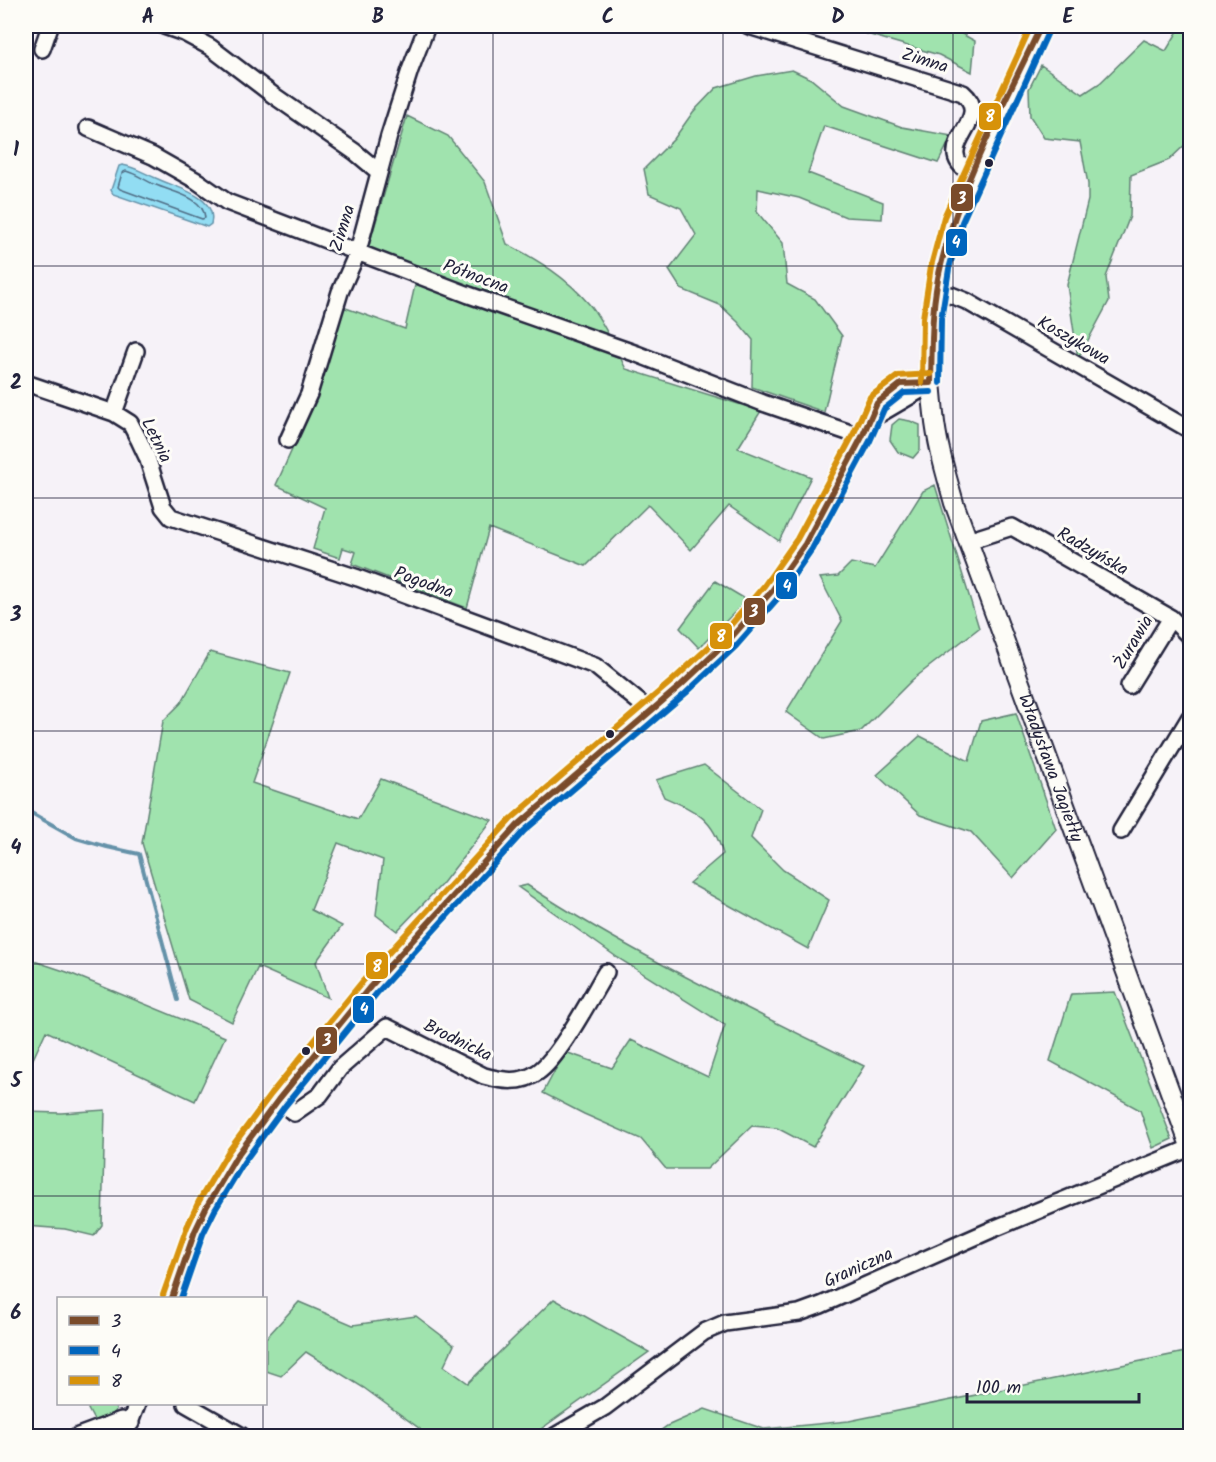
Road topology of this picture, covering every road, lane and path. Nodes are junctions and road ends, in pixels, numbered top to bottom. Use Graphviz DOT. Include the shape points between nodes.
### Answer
graph roads {
  1 [pos="50,26"];
  2 [pos="164,26"];
  3 [pos="427,26"];
  4 [pos="749,26"];
  5 [pos="1041,26"];
  6 [pos="42,49"];
  7 [pos="88,128"];
  8 [pos="379,172"];
  9 [pos="972,174"];
  10 [pos="358,251"];
  11 [pos="935,296"];
  12 [pos="136,351"];
  13 [pos="26,383"];
  14 [pos="931,383"];
  15 [pos="907,398"];
  16 [pos="933,411"];
  17 [pos="114,413"];
  18 [pos="871,419"];
  19 [pos="1191,430"];
  20 [pos="862,437"];
  21 [pos="288,440"];
  22 [pos="171,517"];
  23 [pos="968,541"];
  24 [pos="1171,618"];
  25 [pos="1191,637"];
  26 [pos="1129,686"];
  27 [pos="650,711"];
  28 [pos="1191,717"];
  29 [pos="1121,831"];
  30 [pos="606,972"];
  31 [pos="278,1100"];
  32 [pos="1191,1147"];
  33 [pos="173,1297"];
  34 [pos="137,1405"];
  35 [pos="188,1405"];
  36 [pos="128,1430"];
  37 [pos="78,1437"];
  38 [pos="242,1437"];
  39 [pos="555,1437"];
  1 -- 6 [label="street"];
  2 -- 8 [label="street" via="210,47"];
  3 -- 8 [label="street, Zimna"];
  4 -- 9 [label="street, Zimna" via="963,93 973,110 955,154 957,162"];
  5 -- 9 [label="main road, Władysława Jagiełły"];
  7 -- 10 [label="street, Północna" via="153,156 227,202"];
  8 -- 10 [label="street, Zimna"];
  9 -- 11 [label="main road, Władysława Jagiełły" via="953,219"];
  10 -- 20 [label="street, Północna"];
  10 -- 21 [label="street, Zimna" via="340,291 309,394"];
  11 -- 14 [label="main road, Władysława Jagiełły"];
  11 -- 19 [label="street, Koszykowa" via="951,295 966,301"];
  12 -- 17 [label="street, Letnia"];
  13 -- 17 [label="street"];
  14 -- 15 [label="street"];
  14 -- 16 [label="main road, Władysława Jagiełły"];
  14 -- 18 [label="street" via="901,384 878,403"];
  15 -- 16 [label="street"];
  15 -- 18 [label="street"];
  16 -- 23 [label="main road, Władysława Jagiełły" via="939,449"];
  17 -- 22 [label="street, Letnia" via="129,423 140,440 163,507"];
  18 -- 20 [label="street"];
  20 -- 27 [label="street" via="805,544 771,592 729,640"];
  22 -- 27 [label="street, Pogodna" via="358,578 595,666"];
  23 -- 24 [label="street, Radzyńska" via="1012,527"];
  23 -- 32 [label="main road, Władysława Jagiełły"];
  24 -- 25 [label="street, Radzyńska"];
  24 -- 26 [label="street, Żurawia"];
  27 -- 31 [label="street" via="494,849 370,987"];
  28 -- 29 [label="street"];
  30 -- 31 [label="street, Brodnicka" via="553,1057 527,1077 502,1081 484,1076 387,1027 340,1068 320,1095 294,1113"];
  31 -- 33 [label="street" via="236,1157 207,1206"];
  32 -- 39 [label="street, Graniczna" via="800,1313 725,1323 704,1332 605,1407"];
  34 -- 36 [label="street"];
  35 -- 38 [label="street"];
  36 -- 37 [label="street" via="121,1420"];
}
